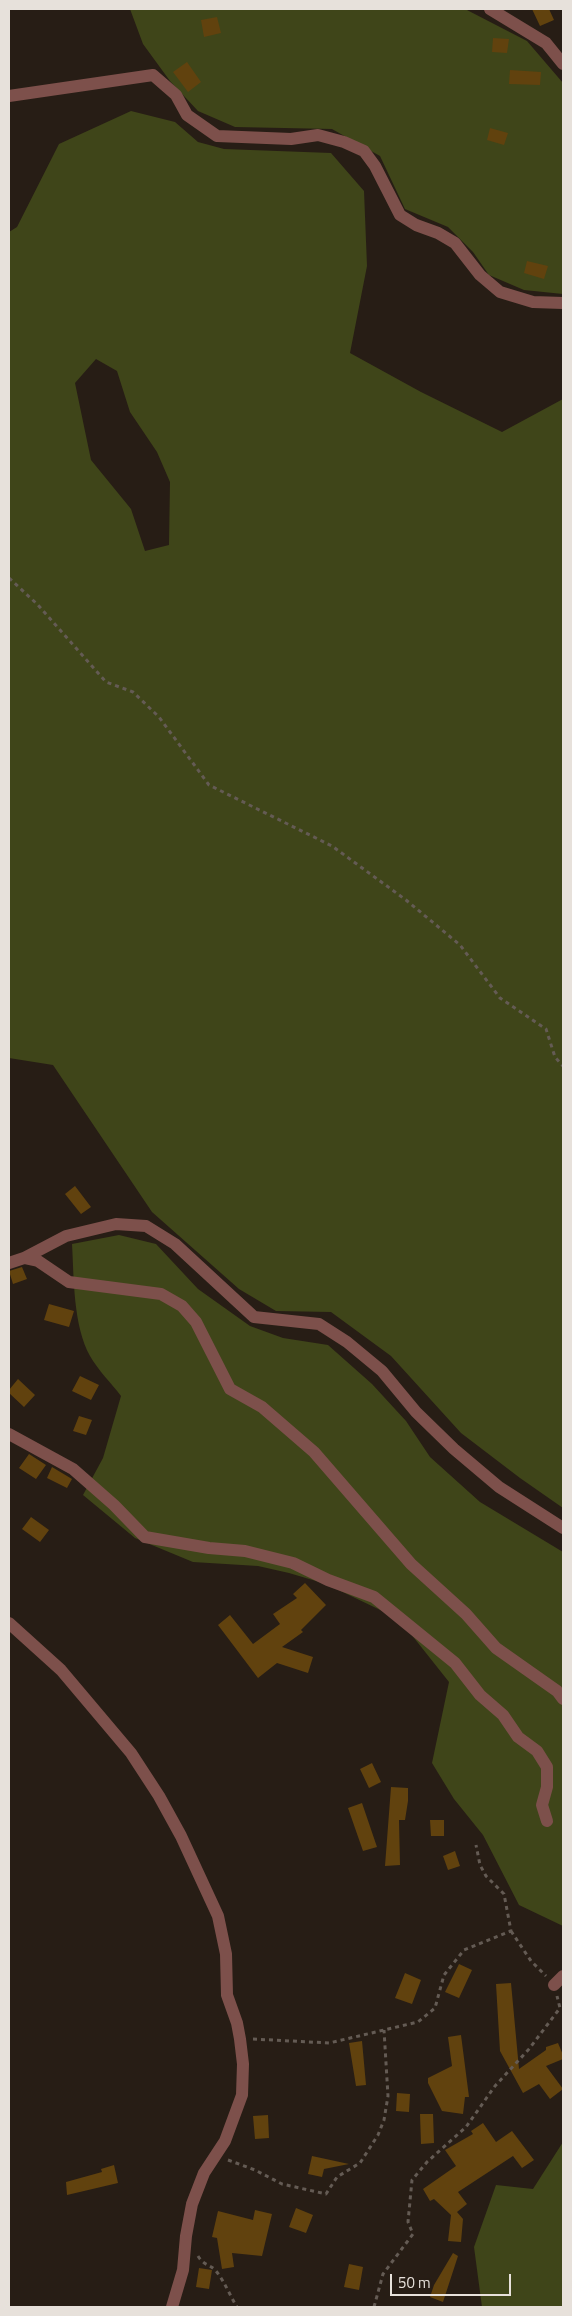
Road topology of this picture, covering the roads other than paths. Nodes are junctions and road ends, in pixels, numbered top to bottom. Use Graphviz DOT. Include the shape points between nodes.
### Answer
graph roads {
  1 [pos="490,9"];
  2 [pos="563,64"];
  3 [pos="9,96"];
  4 [pos="563,303"];
  5 [pos="24,1258"];
  6 [pos="9,1263"];
  7 [pos="9,1434"];
  8 [pos="563,1528"];
  9 [pos="9,1622"];
  10 [pos="563,1699"];
  11 [pos="547,1822"];
  12 [pos="172,2307"];
  1 -- 2 [label="street" via="546,43"];
  3 -- 4 [label="street" via="153,75 176,95 187,115 217,136 291,139 318,135 344,142 364,151 376,166 400,215 455,243 480,275 500,292 533,302"];
  5 -- 6 [label="street"];
  5 -- 8 [label="street" via="66,1236 116,1224 146,1226 175,1244 254,1317 319,1324 347,1342 382,1371 416,1412 454,1449 499,1487"];
  5 -- 10 [label="street" via="43,1263 69,1282 161,1294 182,1306 196,1322 230,1389 262,1407 314,1452 411,1564 466,1614 496,1648 557,1691"];
  7 -- 11 [label="street" via="73,1469 145,1537 246,1551 284,1560 374,1597 455,1663 480,1695 503,1715 518,1737 537,1751 546,1767 547,1787 542,1805"];
  9 -- 12 [label="street" via="61,1670 132,1753 160,1796 218,1916 226,1954 227,1995 240,2039 242,2095 233,2124 217,2156 204,2173 192,2204 183,2270"];
}
